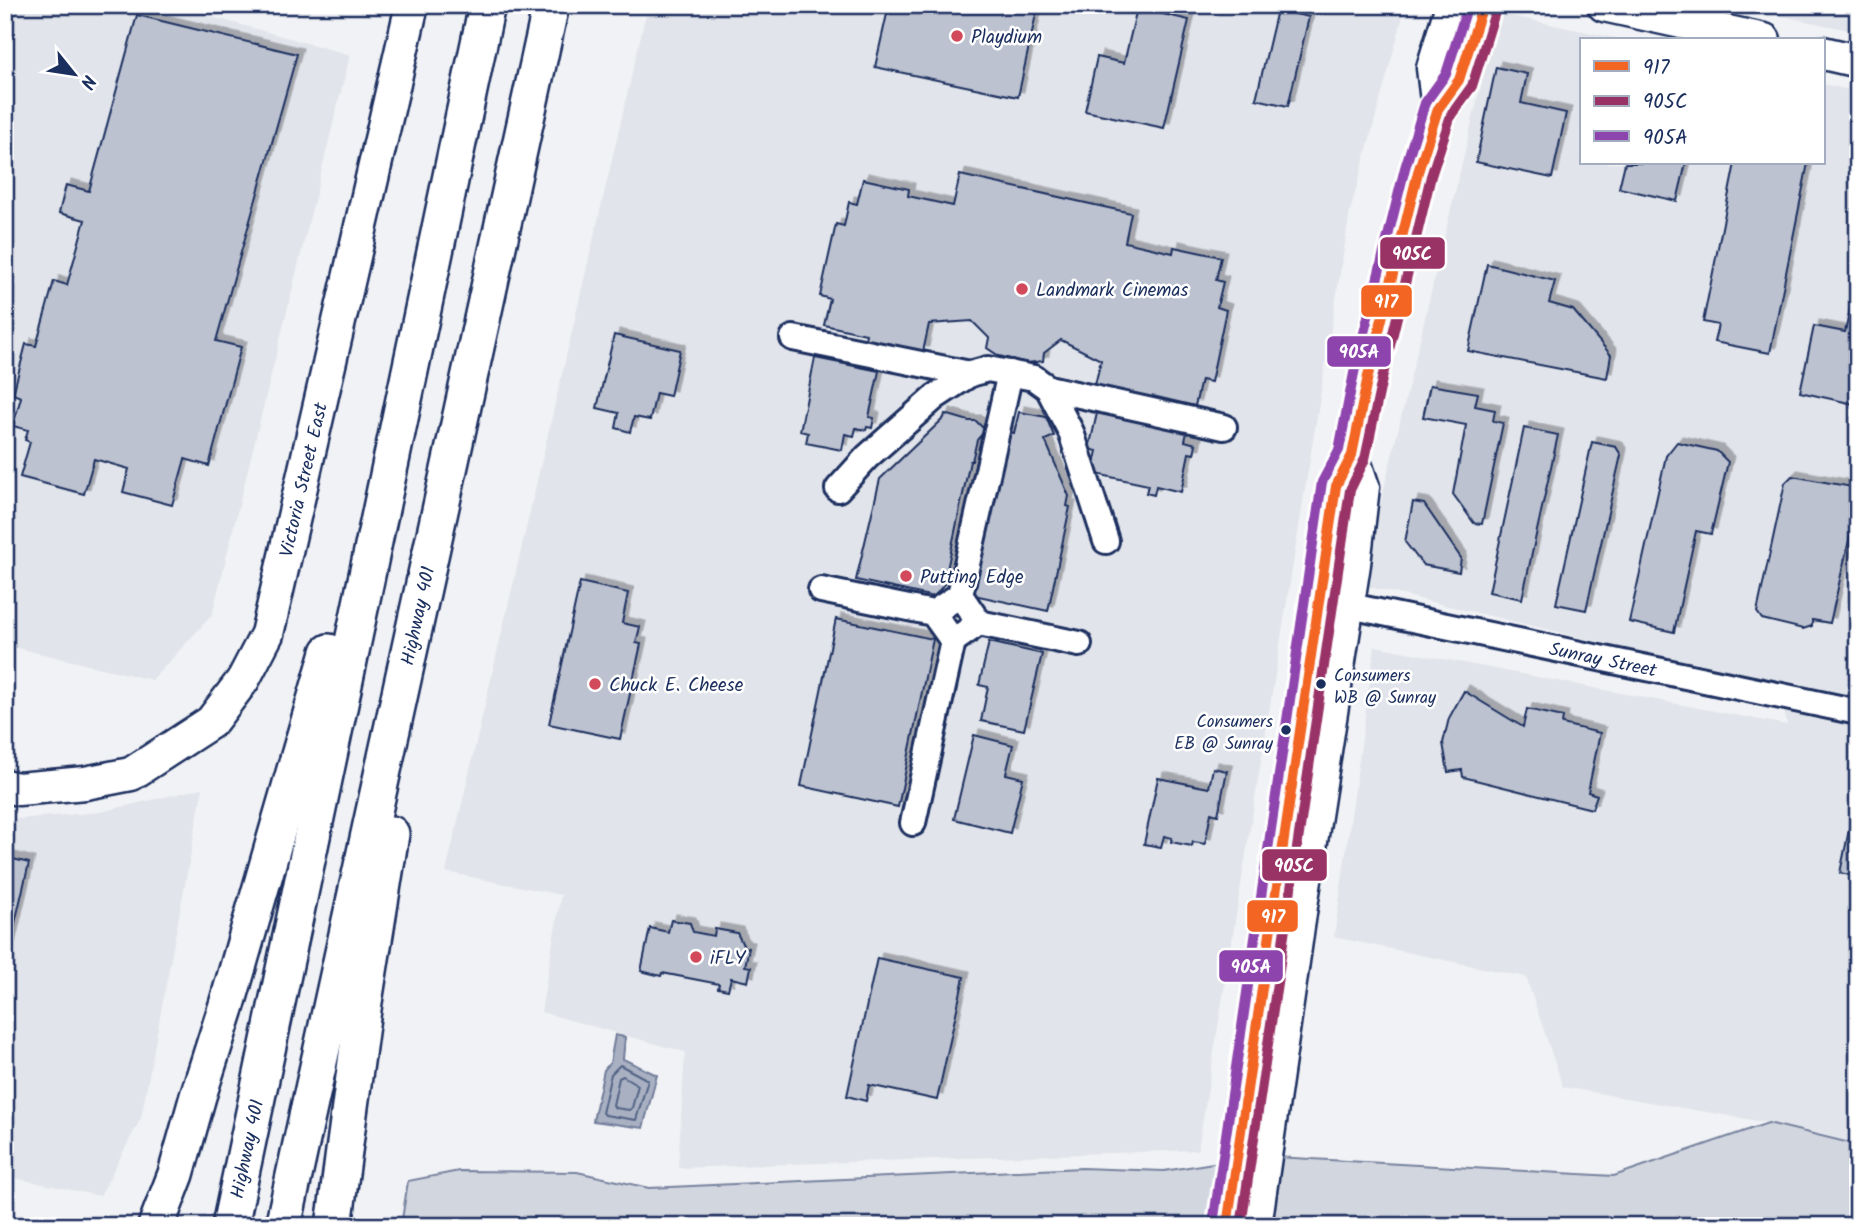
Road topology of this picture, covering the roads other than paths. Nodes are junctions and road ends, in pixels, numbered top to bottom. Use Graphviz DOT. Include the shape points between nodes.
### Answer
graph roads {
  1 [pos="412,5"];
  2 [pos="487,5"];
  3 [pos="551,5"];
  4 [pos="1452,5"];
  5 [pos="1483,5"];
  6 [pos="1604,5"];
  7 [pos="1755,38"];
  8 [pos="1825,53"];
  9 [pos="1858,61"];
  10 [pos="1438,108"];
  11 [pos="793,338"];
  12 [pos="1010,373"];
  13 [pos="970,374"];
  14 [pos="1048,388"];
  15 [pos="404,396"];
  16 [pos="1224,427"];
  17 [pos="838,489"];
  18 [pos="440,510"];
  19 [pos="1106,541"];
  20 [pos="821,590"];
  21 [pos="960,595"];
  22 [pos="1334,603"];
  23 [pos="933,613"];
  24 [pos="979,623"];
  25 [pos="953,642"];
  26 [pos="1079,644"];
  27 [pos="1858,712"];
  28 [pos="5,786"];
  29 [pos="913,823"];
  30 [pos="156,1226"];
  31 [pos="230,1226"];
  32 [pos="283,1226"];
  33 [pos="334,1226"];
  34 [pos="1227,1226"];
  35 [pos="1255,1226"];
  1 -- 28 [label="main road, Victoria Street East" via="267,634 243,680 211,722 131,774 85,783"];
  2 -- 15 [label="highway, Highway 401"];
  3 -- 18 [label="highway, Highway 401"];
  4 -- 10 [label="main road" via="1433,68"];
  5 -- 10 [label="main road" via="1459,80"];
  6 -- 7 [label="main road"];
  8 -- 9 [label="main road"];
  10 -- 22 [label="main road" via="1392,272 1352,455 1336,486"];
  11 -- 13 [label="street"];
  12 -- 13 [label="street" via="988,369"];
  12 -- 14 [label="street" via="1034,378"];
  12 -- 21 [label="street"];
  13 -- 17 [label="street" via="935,397"];
  14 -- 16 [label="street"];
  14 -- 19 [label="street" via="1071,432"];
  15 -- 30 [label="highway" via="227,1005"];
  15 -- 31 [label="highway, Highway 401"];
  18 -- 32 [label="highway, Highway 401"];
  18 -- 33 [label="highway"];
  20 -- 23 [label="street"];
  21 -- 23 [label="street"];
  21 -- 24 [label="street"];
  22 -- 27 [label="street, Sunray Street"];
  22 -- 34 [label="main road"];
  22 -- 35 [label="main road" via="1301,906"];
  23 -- 25 [label="street"];
  24 -- 25 [label="street"];
  24 -- 26 [label="street"];
  25 -- 29 [label="street"];
}
